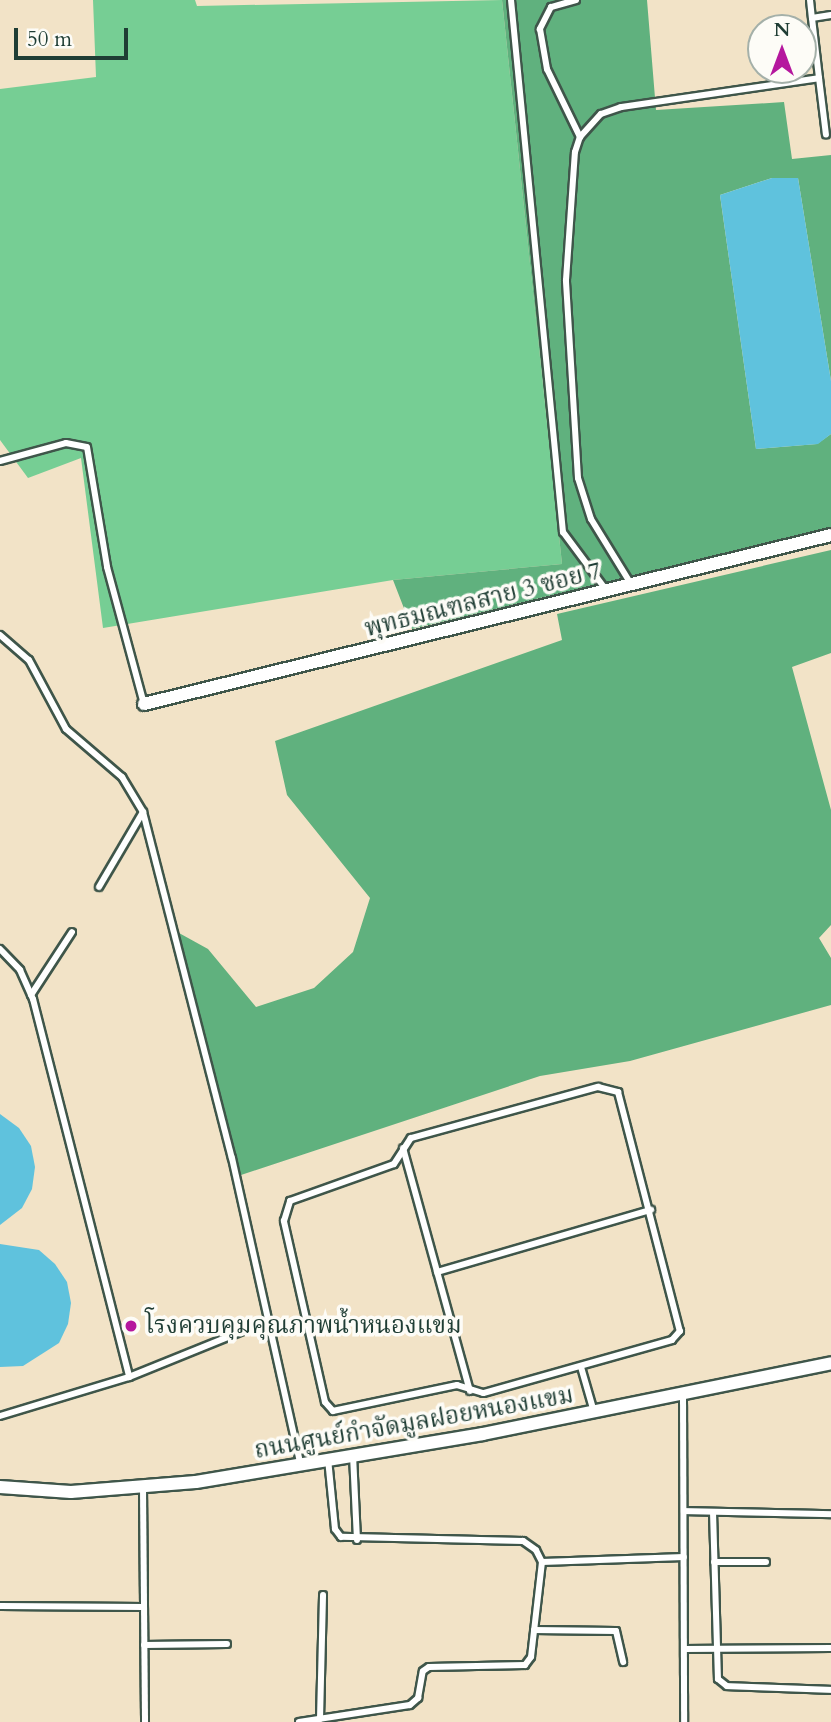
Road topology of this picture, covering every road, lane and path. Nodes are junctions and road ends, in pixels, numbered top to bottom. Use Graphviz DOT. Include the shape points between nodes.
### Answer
graph roads {
  1 [pos="511,0"];
  2 [pos="576,0"];
  3 [pos="817,61"];
  4 [pos="819,78"];
  5 [pos="826,135"];
  6 [pos="580,137"];
  7 [pos="0,461"];
  8 [pos="831,535"];
  9 [pos="632,586"];
  10 [pos="606,592"];
  11 [pos="0,635"];
  12 [pos="144,704"];
  13 [pos="143,812"];
  14 [pos="99,887"];
  15 [pos="72,932"];
  16 [pos="0,949"];
  17 [pos="31,995"];
  18 [pos="403,1148"];
  19 [pos="650,1210"];
  20 [pos="437,1272"];
  21 [pos="265,1322"];
  22 [pos="831,1363"];
  23 [pos="581,1367"];
  24 [pos="130,1377"];
  25 [pos="470,1391"];
  26 [pos="683,1395"];
  27 [pos="594,1413"];
  28 [pos="0,1416"];
  29 [pos="353,1455"];
  30 [pos="328,1459"];
  31 [pos="300,1463"];
  32 [pos="0,1487"];
  33 [pos="143,1489"];
  34 [pos="684,1511"];
  35 [pos="713,1512"];
  36 [pos="831,1514"];
  37 [pos="357,1540"];
  38 [pos="684,1557"];
  39 [pos="541,1562"];
  40 [pos="714,1562"];
  41 [pos="766,1562"];
  42 [pos="323,1595"];
  43 [pos="0,1606"];
  44 [pos="144,1607"];
  45 [pos="534,1630"];
  46 [pos="228,1644"];
  47 [pos="144,1645"];
  48 [pos="831,1648"];
  49 [pos="684,1649"];
  50 [pos="715,1649"];
  51 [pos="623,1662"];
  52 [pos="831,1690"];
  53 [pos="320,1719"];
  54 [pos="145,1722"];
  55 [pos="299,1722"];
  56 [pos="684,1722"];
  1 -- 10 [label="lane" via="563,531"];
  2 -- 6 [label="lane" via="551,7 540,29 547,69"];
  3 -- 4 [label="lane"];
  4 -- 5 [label="lane"];
  4 -- 6 [label="lane" via="621,107 601,114"];
  6 -- 9 [label="lane" via="566,280 578,478 591,519"];
  7 -- 12 [label="lane" via="66,443 87,447 107,567"];
  8 -- 9 [label="street, พุทธมณฑลสาย 3 ซอย 7"];
  9 -- 10 [label="street, พุทธมณฑลสาย 3 ซอย 7"];
  10 -- 12 [label="street, พุทธมณฑลสาย 3 ซอย 7"];
  11 -- 13 [label="lane" via="29,660 66,729 122,777"];
  13 -- 14 [label="lane"];
  13 -- 21 [label="lane" via="232,1158"];
  15 -- 17 [label="lane"];
  16 -- 17 [label="lane" via="20,970"];
  17 -- 24 [label="lane"];
  18 -- 19 [label="lane" via="411,1138 609,1087 618,1092"];
  18 -- 20 [label="lane"];
  18 -- 25 [label="lane" via="394,1164 290,1201 285,1210 326,1402 333,1411 346,1411 438,1388 457,1385"];
  19 -- 20 [label="lane"];
  19 -- 23 [label="lane" via="680,1331 672,1340"];
  20 -- 25 [label="lane"];
  21 -- 24 [label="lane"];
  21 -- 31 [label="lane"];
  22 -- 26 [label="street, ถนนศูนย์กำจัดมูลฝอยหนองแขม"];
  23 -- 25 [label="lane" via="483,1393"];
  23 -- 27 [label="lane"];
  24 -- 28 [label="lane"];
  26 -- 27 [label="street, ถนนศูนย์กำจัดมูลฝอยหนองแขม"];
  26 -- 34 [label="lane"];
  27 -- 29 [label="street, ถนนศูนย์กำจัดมูลฝอยหนองแขม"];
  29 -- 30 [label="street, ถนนศูนย์กำจัดมูลฝอยหนองแขม"];
  29 -- 37 [label="lane"];
  30 -- 31 [label="street, ถนนศูนย์กำจัดมูลฝอยหนองแขม"];
  30 -- 37 [label="lane" via="335,1529 341,1537"];
  31 -- 33 [label="street, ถนนศูนย์กำจัดมูลฝอยหนองแขม"];
  32 -- 33 [label="street, ถนนศูนย์กำจัดมูลฝอยหนองแขม" via="71,1492"];
  33 -- 44 [label="lane"];
  34 -- 35 [label="lane"];
  34 -- 38 [label="lane"];
  35 -- 36 [label="lane"];
  35 -- 40 [label="lane"];
  37 -- 39 [label="lane" via="523,1541"];
  38 -- 39 [label="lane"];
  38 -- 49 [label="lane"];
  39 -- 45 [label="lane"];
  40 -- 41 [label="lane"];
  40 -- 50 [label="lane"];
  42 -- 53 [label="lane"];
  43 -- 44 [label="lane"];
  44 -- 47 [label="lane"];
  45 -- 51 [label="lane" via="617,1631"];
  45 -- 53 [label="lane" via="531,1657 525,1665 429,1667 423,1671 418,1698 410,1705"];
  46 -- 47 [label="lane"];
  47 -- 54 [label="lane"];
  48 -- 50 [label="lane"];
  49 -- 50 [label="lane"];
  49 -- 56 [label="lane"];
  50 -- 52 [label="lane" via="718,1679 727,1686"];
  53 -- 55 [label="lane"];
}
